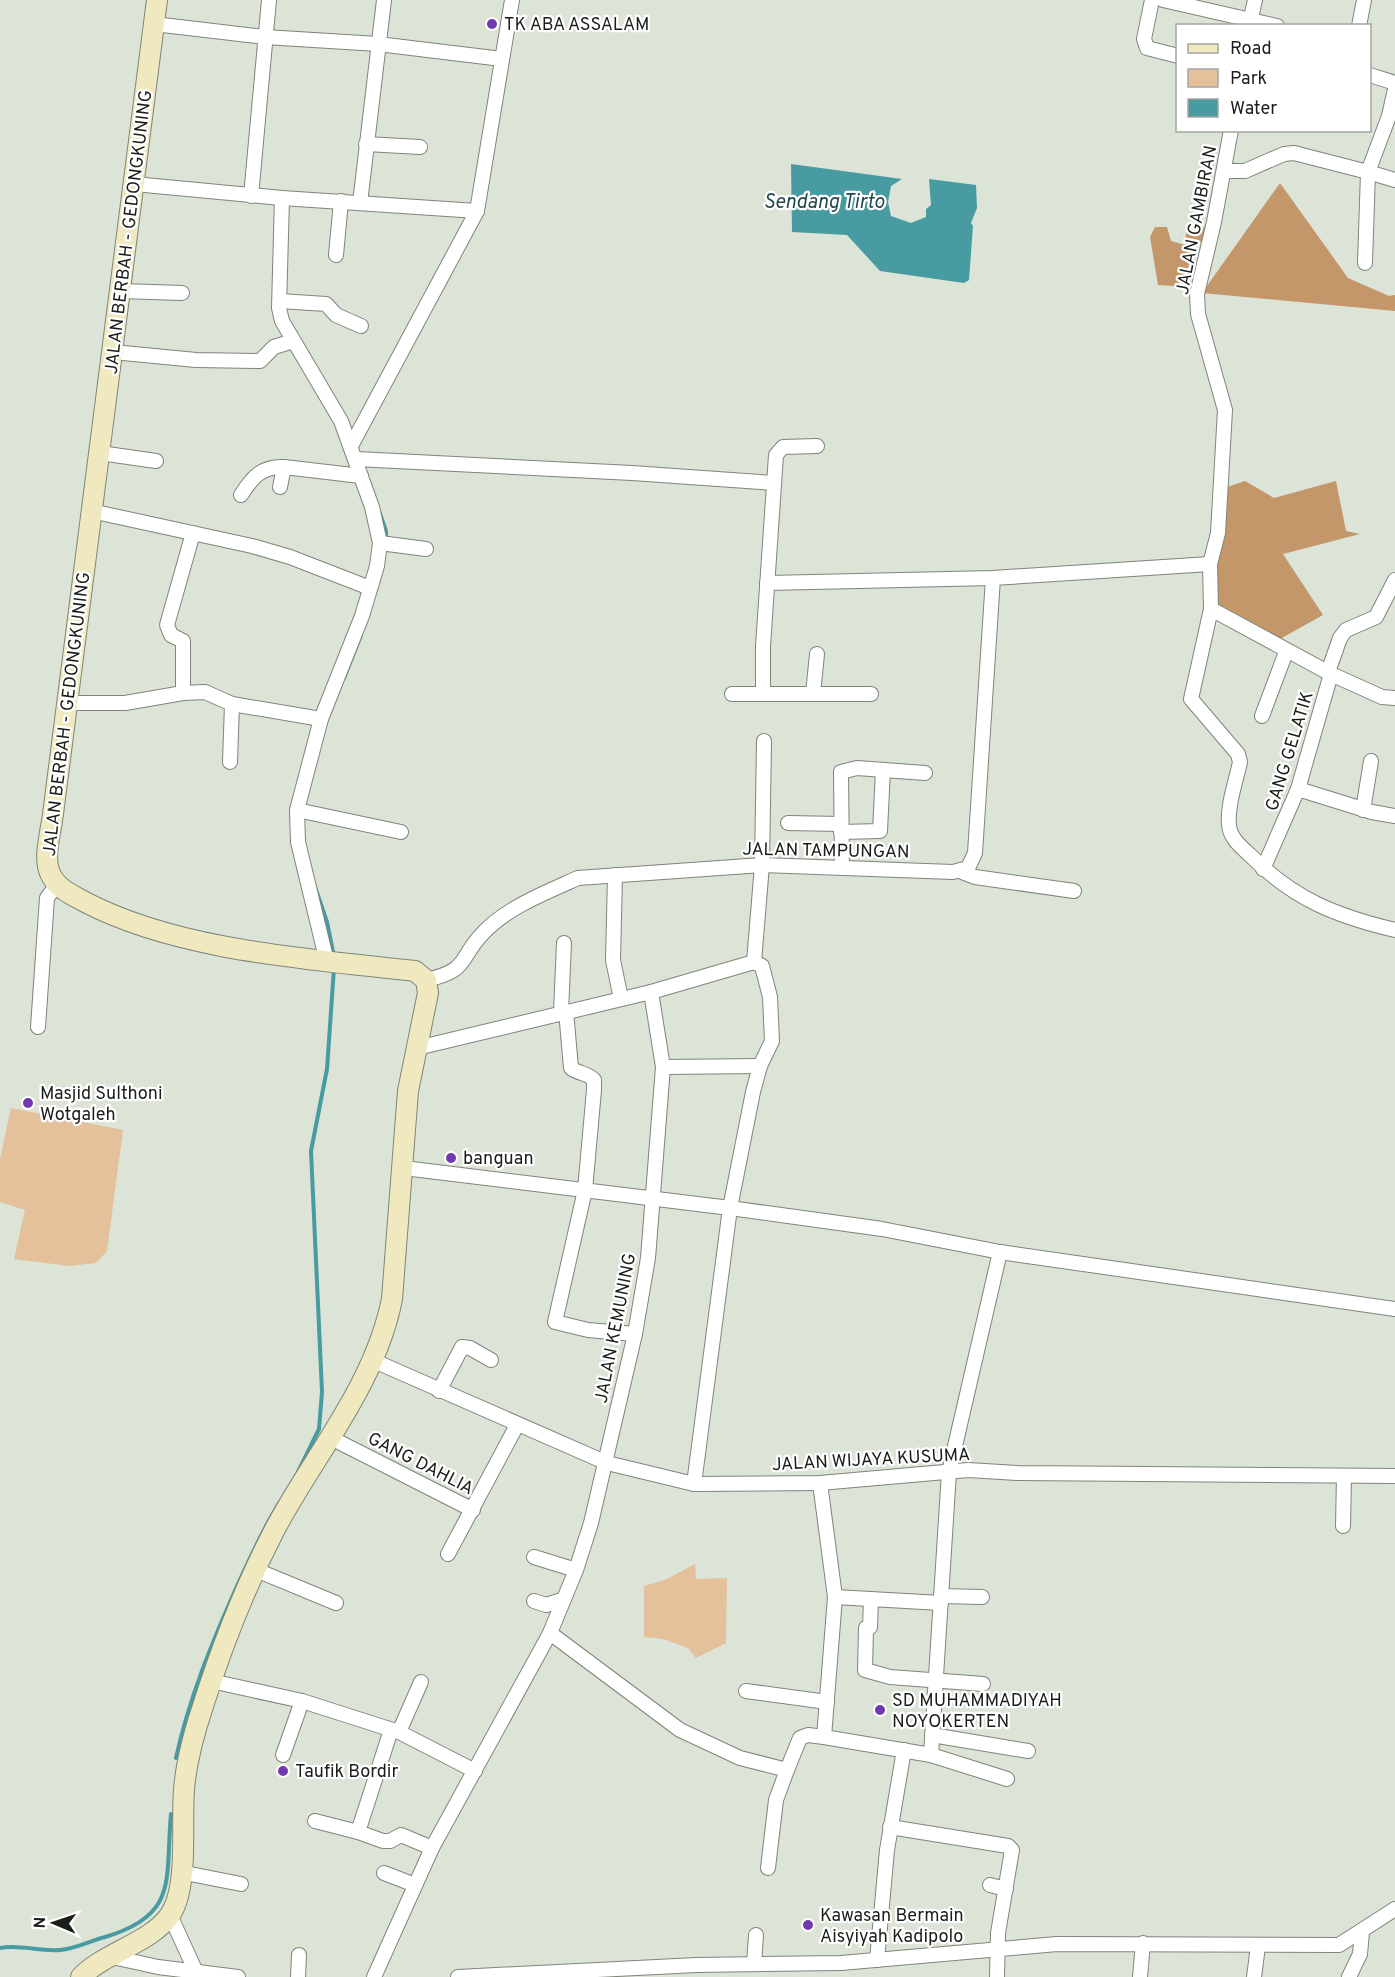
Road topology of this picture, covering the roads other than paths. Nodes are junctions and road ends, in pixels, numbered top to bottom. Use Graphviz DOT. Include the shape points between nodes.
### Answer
graph roads {
  1 [pos="157,0"];
  2 [pos="269,0"];
  3 [pos="384,0"];
  4 [pos="512,0"];
  5 [pos="1152,0"];
  6 [pos="1162,0"];
  7 [pos="1256,0"];
  8 [pos="1364,0"];
  9 [pos="1251,18"];
  10 [pos="154,24"];
  11 [pos="1270,24"];
  12 [pos="1359,24"];
  13 [pos="265,37"];
  14 [pos="378,44"];
  15 [pos="1176,55"];
  16 [pos="502,59"];
  17 [pos="1371,75"];
  18 [pos="1395,83"];
  19 [pos="1395,89"];
  20 [pos="1392,117"];
  21 [pos="1231,132"];
  22 [pos="366,144"];
  23 [pos="420,147"];
  24 [pos="1225,171"];
  25 [pos="1368,172"];
  26 [pos="1395,180"];
  27 [pos="134,184"];
  28 [pos="251,196"];
  29 [pos="282,198"];
  30 [pos="341,201"];
  31 [pos="360,203"];
  32 [pos="477,211"];
  33 [pos="336,255"];
  34 [pos="1365,263"];
  35 [pos="121,291"];
  36 [pos="182,293"];
  37 [pos="280,301"];
  38 [pos="362,326"];
  39 [pos="293,341"];
  40 [pos="113,352"];
  41 [pos="817,446"];
  42 [pos="100,453"];
  43 [pos="353,453"];
  44 [pos="156,461"];
  45 [pos="284,467"];
  46 [pos="361,476"];
  47 [pos="774,483"];
  48 [pos="279,487"];
  49 [pos="241,495"];
  50 [pos="91,511"];
  51 [pos="193,533"];
  52 [pos="386,543"];
  53 [pos="426,549"];
  54 [pos="1210,564"];
  55 [pos="993,578"];
  56 [pos="1395,580"];
  57 [pos="767,583"];
  58 [pos="370,588"];
  59 [pos="1211,609"];
  60 [pos="1286,652"];
  61 [pos="817,654"];
  62 [pos="1329,673"];
  63 [pos="183,693"];
  64 [pos="763,693"];
  65 [pos="732,694"];
  66 [pos="813,694"];
  67 [pos="871,694"];
  68 [pos="1395,698"];
  69 [pos="67,703"];
  70 [pos="232,704"];
  71 [pos="1262,716"];
  72 [pos="321,719"];
  73 [pos="764,741"];
  74 [pos="1371,761"];
  75 [pos="230,762"];
  76 [pos="884,770"];
  77 [pos="925,773"];
  78 [pos="1298,789"];
  79 [pos="1363,810"];
  80 [pos="301,811"];
  81 [pos="1395,816"];
  82 [pos="788,823"];
  83 [pos="841,828"];
  84 [pos="401,832"];
  85 [pos="762,865"];
  86 [pos="842,866"];
  87 [pos="1263,869"];
  88 [pos="962,872"];
  89 [pos="615,875"];
  90 [pos="57,884"];
  91 [pos="1074,891"];
  92 [pos="1395,930"];
  93 [pos="564,943"];
  94 [pos="333,962"];
  95 [pos="754,962"];
  96 [pos="426,980"];
  97 [pos="651,992"];
  98 [pos="621,999"];
  99 [pos="564,1012"];
  100 [pos="38,1027"];
  101 [pos="417,1048"];
  102 [pos="760,1066"];
  103 [pos="663,1067"];
  104 [pos="404,1167"];
  105 [pos="585,1190"];
  106 [pos="654,1199"];
  107 [pos="730,1208"];
  108 [pos="1000,1252"];
  109 [pos="1395,1309"];
  110 [pos="635,1334"];
  111 [pos="372,1360"];
  112 [pos="491,1360"];
  113 [pos="439,1391"];
  114 [pos="517,1425"];
  115 [pos="331,1438"];
  116 [pos="607,1463"];
  117 [pos="949,1472"];
  118 [pos="1344,1476"];
  119 [pos="1395,1476"];
  120 [pos="820,1483"];
  121 [pos="694,1484"];
  122 [pos="473,1510"];
  123 [pos="1343,1526"];
  124 [pos="448,1554"];
  125 [pos="534,1557"];
  126 [pos="256,1570"];
  127 [pos="576,1570"];
  128 [pos="835,1597"];
  129 [pos="982,1597"];
  130 [pos="871,1599"];
  131 [pos="562,1600"];
  132 [pos="941,1600"];
  133 [pos="534,1601"];
  134 [pos="336,1603"];
  135 [pos="550,1633"];
  136 [pos="211,1681"];
  137 [pos="421,1682"];
  138 [pos="936,1682"];
  139 [pos="983,1684"];
  140 [pos="746,1691"];
  141 [pos="302,1701"];
  142 [pos="827,1702"];
  143 [pos="395,1731"];
  144 [pos="932,1735"];
  145 [pos="824,1737"];
  146 [pos="904,1750"];
  147 [pos="1028,1751"];
  148 [pos="283,1755"];
  149 [pos="931,1755"];
  150 [pos="787,1770"];
  151 [pos="475,1771"];
  152 [pos="1008,1779"];
  153 [pos="315,1821"];
  154 [pos="890,1827"];
  155 [pos="358,1832"];
  156 [pos="432,1848"];
  157 [pos="768,1868"];
  158 [pos="180,1872"];
  159 [pos="384,1874"];
  160 [pos="241,1884"];
  161 [pos="415,1885"];
  162 [pos="990,1885"];
  163 [pos="1006,1889"];
  164 [pos="1395,1909"];
  165 [pos="170,1915"];
  166 [pos="1362,1932"];
  167 [pos="756,1935"];
  168 [pos="1143,1943"];
  169 [pos="1258,1946"];
  170 [pos="998,1948"];
  171 [pos="111,1954"];
  172 [pos="299,1955"];
  173 [pos="877,1960"];
  174 [pos="754,1964"];
  175 [pos="840,1970"];
  176 [pos="696,1971"];
  177 [pos="157,1972"];
  178 [pos="600,1973"];
  179 [pos="196,1974"];
  180 [pos="81,1977"];
  181 [pos="238,1977"];
  182 [pos="298,1977"];
  183 [pos="374,1977"];
  184 [pos="458,1977"];
  185 [pos="997,1977"];
  186 [pos="1140,1977"];
  187 [pos="1254,1977"];
  188 [pos="1349,1977"];
  1 -- 10 [label="main road, JALAN BERBAH - GEDONGKUNING"];
  2 -- 13 [label="street"];
  3 -- 14 [label="street"];
  4 -- 16 [label="street"];
  5 -- 15 [label="street" via="1144,39 1147,48"];
  6 -- 9 [label="street"];
  7 -- 9 [label="street"];
  8 -- 12 [label="street"];
  9 -- 11 [label="street"];
  10 -- 13 [label="street"];
  10 -- 27 [label="main road, JALAN BERBAH - GEDONGKUNING"];
  13 -- 14 [label="street"];
  13 -- 28 [label="street"];
  14 -- 16 [label="street"];
  14 -- 22 [label="street"];
  16 -- 32 [label="street"];
  17 -- 18 [label="street"];
  19 -- 20 [label="street"];
  20 -- 25 [label="street"];
  21 -- 24 [label="street, JALAN GAMBIRAN"];
  22 -- 23 [label="street"];
  22 -- 31 [label="street"];
  24 -- 25 [label="street" via="1245,171 1294,153"];
  24 -- 54 [label="street, JALAN GAMBIRAN" via="1197,294 1198,314 1225,410 1218,533"];
  25 -- 26 [label="street"];
  25 -- 34 [label="street"];
  27 -- 28 [label="street"];
  27 -- 35 [label="main road, JALAN BERBAH - GEDONGKUNING"];
  28 -- 29 [label="street"];
  29 -- 30 [label="street"];
  29 -- 37 [label="street"];
  30 -- 31 [label="street"];
  30 -- 33 [label="street"];
  31 -- 32 [label="street"];
  32 -- 43 [label="street"];
  35 -- 36 [label="street"];
  35 -- 40 [label="main road, JALAN BERBAH - GEDONGKUNING"];
  37 -- 38 [label="street" via="324,303 336,315"];
  37 -- 39 [label="street" via="282,321"];
  39 -- 40 [label="street" via="274,347 260,361"];
  39 -- 43 [label="street" via="329,398"];
  40 -- 42 [label="main road, JALAN BERBAH - GEDONGKUNING"];
  41 -- 47 [label="street" via="783,447 776,455"];
  42 -- 44 [label="street"];
  42 -- 50 [label="main road, JALAN BERBAH - GEDONGKUNING"];
  43 -- 46 [label="street"];
  43 -- 47 [label="street"];
  45 -- 46 [label="street"];
  45 -- 48 [label="street"];
  45 -- 49 [label="street" via="266,468 253,476"];
  46 -- 52 [label="street"];
  47 -- 57 [label="street"];
  50 -- 51 [label="street"];
  50 -- 69 [label="main road, JALAN BERBAH - GEDONGKUNING"];
  51 -- 58 [label="street" via="290,557"];
  51 -- 63 [label="street" via="167,624 171,635 183,641"];
  52 -- 53 [label="street"];
  52 -- 58 [label="street"];
  54 -- 55 [label="street"];
  54 -- 59 [label="street, JALAN GAMBIRAN"];
  55 -- 57 [label="street"];
  55 -- 88 [label="street" via="975,853 972,864"];
  56 -- 62 [label="street, GANG GELATIK" via="1376,617 1346,630 1340,638"];
  57 -- 64 [label="street"];
  58 -- 72 [label="street"];
  59 -- 60 [label="street"];
  59 -- 87 [label="street, JALAN GAMBIRAN" via="1191,699 1238,754 1240,762 1229,824 1238,843"];
  60 -- 62 [label="street"];
  60 -- 71 [label="street"];
  61 -- 66 [label="street"];
  62 -- 68 [label="street" via="1382,697"];
  62 -- 78 [label="street, GANG GELATIK"];
  63 -- 69 [label="street" via="125,703"];
  63 -- 70 [label="street" via="209,692"];
  64 -- 65 [label="street"];
  64 -- 66 [label="street"];
  66 -- 67 [label="street"];
  69 -- 90 [label="main road, JALAN BERBAH - GEDONGKUNING" via="47,864"];
  70 -- 72 [label="street"];
  70 -- 75 [label="street"];
  72 -- 80 [label="street"];
  73 -- 85 [label="street"];
  74 -- 79 [label="street"];
  76 -- 77 [label="street"];
  76 -- 83 [label="street" via="880,831"];
  76 -- 83 [label="street" via="841,771"];
  78 -- 79 [label="street"];
  78 -- 87 [label="street, GANG GELATIK"];
  79 -- 81 [label="street"];
  80 -- 84 [label="street"];
  80 -- 94 [label="street" via="298,842"];
  82 -- 83 [label="street"];
  83 -- 86 [label="street"];
  85 -- 86 [label="street, JALAN TAMPUNGAN"];
  85 -- 89 [label="street, JALAN TAMPUNGAN"];
  85 -- 95 [label="street"];
  86 -- 88 [label="street, JALAN TAMPUNGAN"];
  87 -- 92 [label="street" via="1302,898 1351,919"];
  88 -- 91 [label="street, JALAN TAMPUNGAN"];
  89 -- 96 [label="street, JALAN TAMPUNGAN" via="578,878 550,891 484,932 452,973"];
  89 -- 98 [label="street" via="613,960"];
  90 -- 94 [label="main road, JALAN BERBAH - GEDONGKUNING" via="113,917 153,931"];
  90 -- 100 [label="street" via="47,898"];
  93 -- 99 [label="street"];
  94 -- 96 [label="main road, JALAN BERBAH - GEDONGKUNING" via="415,971"];
  95 -- 97 [label="street"];
  95 -- 102 [label="street" via="762,966 766,976 773,1033 771,1048"];
  96 -- 101 [label="main road" via="427,1000"];
  97 -- 98 [label="street"];
  97 -- 103 [label="street, JALAN KEMUNING"];
  98 -- 99 [label="street"];
  99 -- 101 [label="street"];
  99 -- 105 [label="street" via="571,1068 594,1080"];
  101 -- 104 [label="main road" via="408,1091"];
  102 -- 103 [label="street"];
  102 -- 107 [label="street"];
  103 -- 106 [label="street, JALAN KEMUNING"];
  104 -- 105 [label="street"];
  104 -- 111 [label="main road" via="392,1302"];
  105 -- 106 [label="street"];
  105 -- 110 [label="street" via="555,1322 588,1330"];
  106 -- 107 [label="street"];
  106 -- 110 [label="street, JALAN KEMUNING"];
  107 -- 108 [label="street" via="882,1229"];
  107 -- 121 [label="street"];
  108 -- 109 [label="street"];
  108 -- 117 [label="street"];
  110 -- 116 [label="street, JALAN KEMUNING"];
  111 -- 113 [label="street, JALAN WIJAYA KUSUMA"];
  111 -- 115 [label="main road"];
  112 -- 113 [label="street" via="462,1347"];
  113 -- 114 [label="street, JALAN WIJAYA KUSUMA"];
  114 -- 116 [label="street, JALAN WIJAYA KUSUMA"];
  114 -- 122 [label="street, GANG DAHLIA"];
  115 -- 122 [label="street, GANG DAHLIA"];
  115 -- 126 [label="main road" via="276,1528"];
  116 -- 121 [label="street, JALAN WIJAYA KUSUMA"];
  116 -- 127 [label="street, JALAN KEMUNING"];
  117 -- 118 [label="street, JALAN WIJAYA KUSUMA"];
  117 -- 120 [label="street, JALAN WIJAYA KUSUMA"];
  117 -- 132 [label="street"];
  118 -- 119 [label="street, JALAN WIJAYA KUSUMA"];
  118 -- 123 [label="street"];
  120 -- 121 [label="street, JALAN WIJAYA KUSUMA"];
  120 -- 128 [label="street"];
  122 -- 124 [label="street"];
  125 -- 127 [label="street"];
  126 -- 134 [label="street"];
  126 -- 136 [label="main road"];
  127 -- 131 [label="street, JALAN KEMUNING"];
  128 -- 130 [label="street"];
  128 -- 142 [label="street"];
  129 -- 132 [label="street"];
  130 -- 132 [label="street"];
  130 -- 138 [label="street" via="865,1670"];
  131 -- 133 [label="street" via="546,1605"];
  131 -- 135 [label="street, JALAN KEMUNING"];
  132 -- 138 [label="street"];
  135 -- 150 [label="street" via="680,1730 740,1758"];
  135 -- 151 [label="street, JALAN KEMUNING"];
  136 -- 141 [label="street"];
  136 -- 158 [label="main road" via="193,1738 184,1787"];
  137 -- 143 [label="street"];
  138 -- 139 [label="street"];
  138 -- 144 [label="street"];
  140 -- 142 [label="street"];
  141 -- 143 [label="street"];
  141 -- 148 [label="street"];
  142 -- 145 [label="street"];
  143 -- 151 [label="street"];
  143 -- 155 [label="street"];
  144 -- 147 [label="street"];
  144 -- 149 [label="street"];
  145 -- 146 [label="street"];
  145 -- 150 [label="street" via="800,1738"];
  146 -- 149 [label="street"];
  146 -- 154 [label="street"];
  149 -- 152 [label="street"];
  150 -- 157 [label="street" via="776,1800"];
  151 -- 156 [label="street, JALAN KEMUNING"];
  153 -- 155 [label="street"];
  154 -- 163 [label="street" via="1008,1846 1012,1856"];
  154 -- 173 [label="street"];
  155 -- 156 [label="street" via="382,1841 401,1835"];
  156 -- 161 [label="street, JALAN KEMUNING"];
  158 -- 160 [label="street"];
  158 -- 165 [label="main road"];
  159 -- 161 [label="street"];
  161 -- 183 [label="street, JALAN KEMUNING"];
  162 -- 163 [label="street"];
  163 -- 170 [label="street"];
  164 -- 166 [label="street"];
  165 -- 171 [label="main road" via="147,1934"];
  165 -- 179 [label="street"];
  166 -- 169 [label="street" via="1339,1945"];
  166 -- 188 [label="street" via="1360,1954"];
  167 -- 174 [label="street"];
  168 -- 169 [label="street"];
  168 -- 170 [label="street"];
  168 -- 186 [label="street"];
  169 -- 187 [label="street"];
  170 -- 173 [label="street"];
  170 -- 185 [label="street"];
  171 -- 177 [label="street"];
  171 -- 180 [label="main road"];
  172 -- 182 [label="street"];
  173 -- 175 [label="street"];
  174 -- 175 [label="street"];
  174 -- 176 [label="street"];
  176 -- 178 [label="street"];
  177 -- 179 [label="street"];
  178 -- 184 [label="street"];
  179 -- 181 [label="street"];
}
